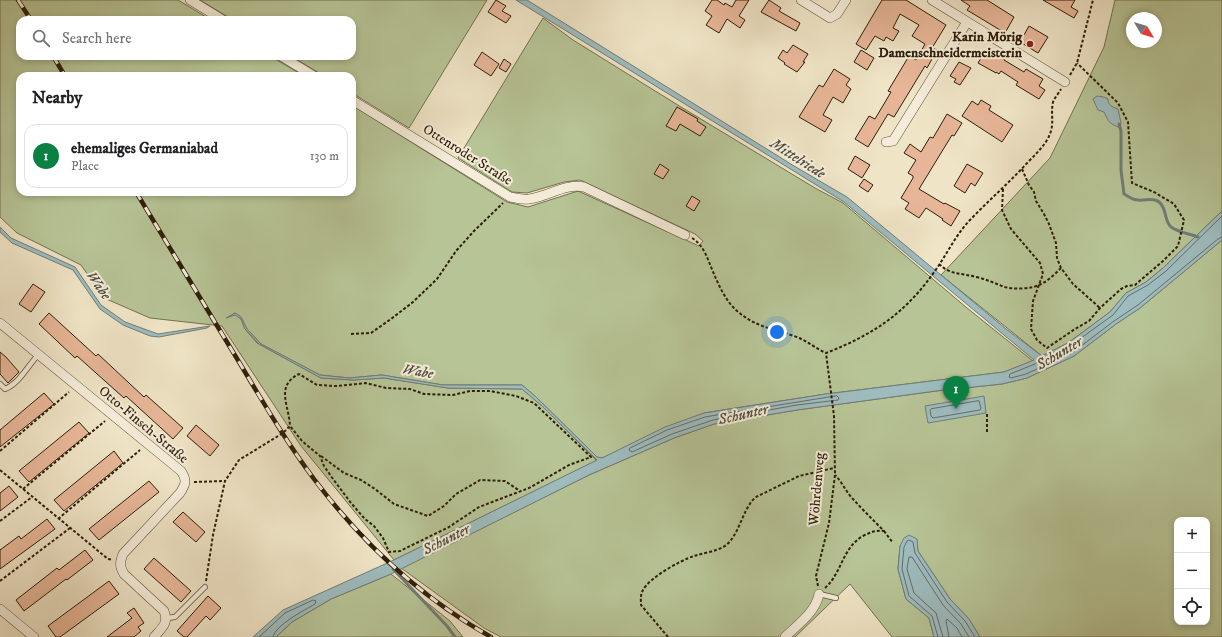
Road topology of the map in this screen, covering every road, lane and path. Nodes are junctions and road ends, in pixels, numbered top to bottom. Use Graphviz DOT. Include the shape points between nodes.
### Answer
graph roads {
  1 [pos="190,0"];
  2 [pos="801,0"];
  3 [pos="846,0"];
  4 [pos="932,0"];
  5 [pos="1093,0"];
  6 [pos="216,16"];
  7 [pos="967,22"];
  8 [pos="288,60"];
  9 [pos="1077,63"];
  10 [pos="307,72"];
  11 [pos="1065,82"];
  12 [pos="356,102"];
  13 [pos="886,142"];
  14 [pos="1022,169"];
  15 [pos="1002,189"];
  16 [pos="510,197"];
  17 [pos="685,235"];
  18 [pos="938,265"];
  19 [pos="1061,268"];
  20 [pos="1039,285"];
  21 [pos="1100,308"];
  22 [pos="0,323"];
  23 [pos="351,334"];
  24 [pos="826,353"];
  25 [pos="39,354"];
  26 [pos="0,384"];
  27 [pos="77,385"];
  28 [pos="987,414"];
  29 [pos="113,415"];
  30 [pos="290,426"];
  31 [pos="987,433"];
  32 [pos="147,443"];
  33 [pos="0,451"];
  34 [pos="320,456"];
  35 [pos="834,468"];
  36 [pos="0,470"];
  37 [pos="835,476"];
  38 [pos="225,481"];
  39 [pos="186,483"];
  40 [pos="23,489"];
  41 [pos="520,491"];
  42 [pos="32,497"];
  43 [pos="58,518"];
  44 [pos="0,521"];
  45 [pos="70,528"];
  46 [pos="884,531"];
  47 [pos="893,542"];
  48 [pos="120,561"];
  49 [pos="0,582"];
  50 [pos="205,587"];
  51 [pos="819,594"];
  52 [pos="836,598"];
  53 [pos="0,609"];
  54 [pos="167,618"];
  55 [pos="34,637"];
  56 [pos="154,637"];
  57 [pos="668,637"];
  58 [pos="785,637"];
  1 -- 6 [label="street"];
  2 -- 3 [label="street" via="830,18 837,14"];
  4 -- 7 [label="street"];
  5 -- 9 [label="path"];
  7 -- 11 [label="street"];
  7 -- 13 [label="street" via="893,141"];
  8 -- 10 [label="street"];
  9 -- 11 [label="path"];
  9 -- 21 [label="path" via="1118,103 1128,122 1132,183 1174,204 1184,220 1178,246 1149,274 1135,285 1121,289"];
  11 -- 14 [label="path" via="1054,101 1051,132 1038,152"];
  12 -- 16 [label="street, Ottenroder Straße"];
  14 -- 15 [label="path"];
  14 -- 19 [label="path" via="1049,224"];
  15 -- 18 [label="path" via="956,236"];
  15 -- 20 [label="path" via="1002,210 1011,229 1040,263 1043,274"];
  16 -- 17 [label="street, Ottenroder Straße" via="528,200 565,189 584,187"];
  16 -- 23 [label="path" via="474,231 456,251 437,279 413,302 371,333"];
  17 -- 24 [label="path" via="702,247 722,290 735,309 759,326 795,336"];
  18 -- 20 [label="path" via="948,272 980,278 1003,287 1014,289"];
  18 -- 24 [label="path" via="911,301 889,321 868,334"];
  19 -- 20 [label="path"];
  19 -- 21 [label="path" via="1073,284"];
  20 -- 21 [label="path" via="1033,301 1031,329 1037,340 1047,348 1089,321"];
  22 -- 25 [label="street, Otto-Finsch-Straße"];
  24 -- 35 [label="path, Wöhrdenweg" via="834,416"];
  25 -- 26 [label="lane" via="10,387 5,389"];
  25 -- 27 [label="street, Otto-Finsch-Straße"];
  27 -- 29 [label="street, Otto-Finsch-Straße"];
  27 -- 33 [label="path"];
  28 -- 31 [label="path"];
  29 -- 32 [label="street, Otto-Finsch-Straße"];
  29 -- 40 [label="path"];
  30 -- 34 [label="path" via="302,441"];
  30 -- 38 [label="path" via="239,460"];
  30 -- 41 [label="path" via="284,396 286,384 299,374 317,385 366,383 386,388 410,389 424,394 453,395 470,391 490,391 516,396 534,403 591,457 569,465"];
  32 -- 39 [label="street, Otto-Finsch-Straße" via="181,471"];
  32 -- 43 [label="path"];
  34 -- 41 [label="path" via="344,473 375,489 394,504 428,516 444,506 456,494 480,480 505,481"];
  34 -- 41 [label="path" via="324,466 351,503 383,538 389,552 407,548 449,527 479,507"];
  35 -- 37 [label="path, Wöhrdenweg"];
  35 -- 57 [label="path" via="799,476 756,497 750,502 745,516 728,544 673,565 646,586 641,596 641,605"];
  36 -- 40 [label="path"];
  37 -- 46 [label="path"];
  37 -- 51 [label="path, Wöhrdenweg" via="829,524 816,576"];
  38 -- 39 [label="path"];
  38 -- 50 [label="path"];
  39 -- 48 [label="street, Otto-Finsch-Straße" via="180,493 123,554"];
  40 -- 42 [label="path"];
  42 -- 43 [label="path"];
  42 -- 44 [label="path"];
  43 -- 45 [label="path"];
  45 -- 48 [label="path" via="108,559"];
  45 -- 49 [label="path"];
  46 -- 47 [label="path"];
  46 -- 51 [label="path" via="876,530 857,540 848,549 830,584"];
  48 -- 54 [label="street" via="124,574 164,611"];
  50 -- 54 [label="lane" via="175,617"];
  51 -- 52 [label="lane"];
  51 -- 58 [label="street" via="816,605"];
  53 -- 55 [label="street"];
  54 -- 56 [label="street"];
}
